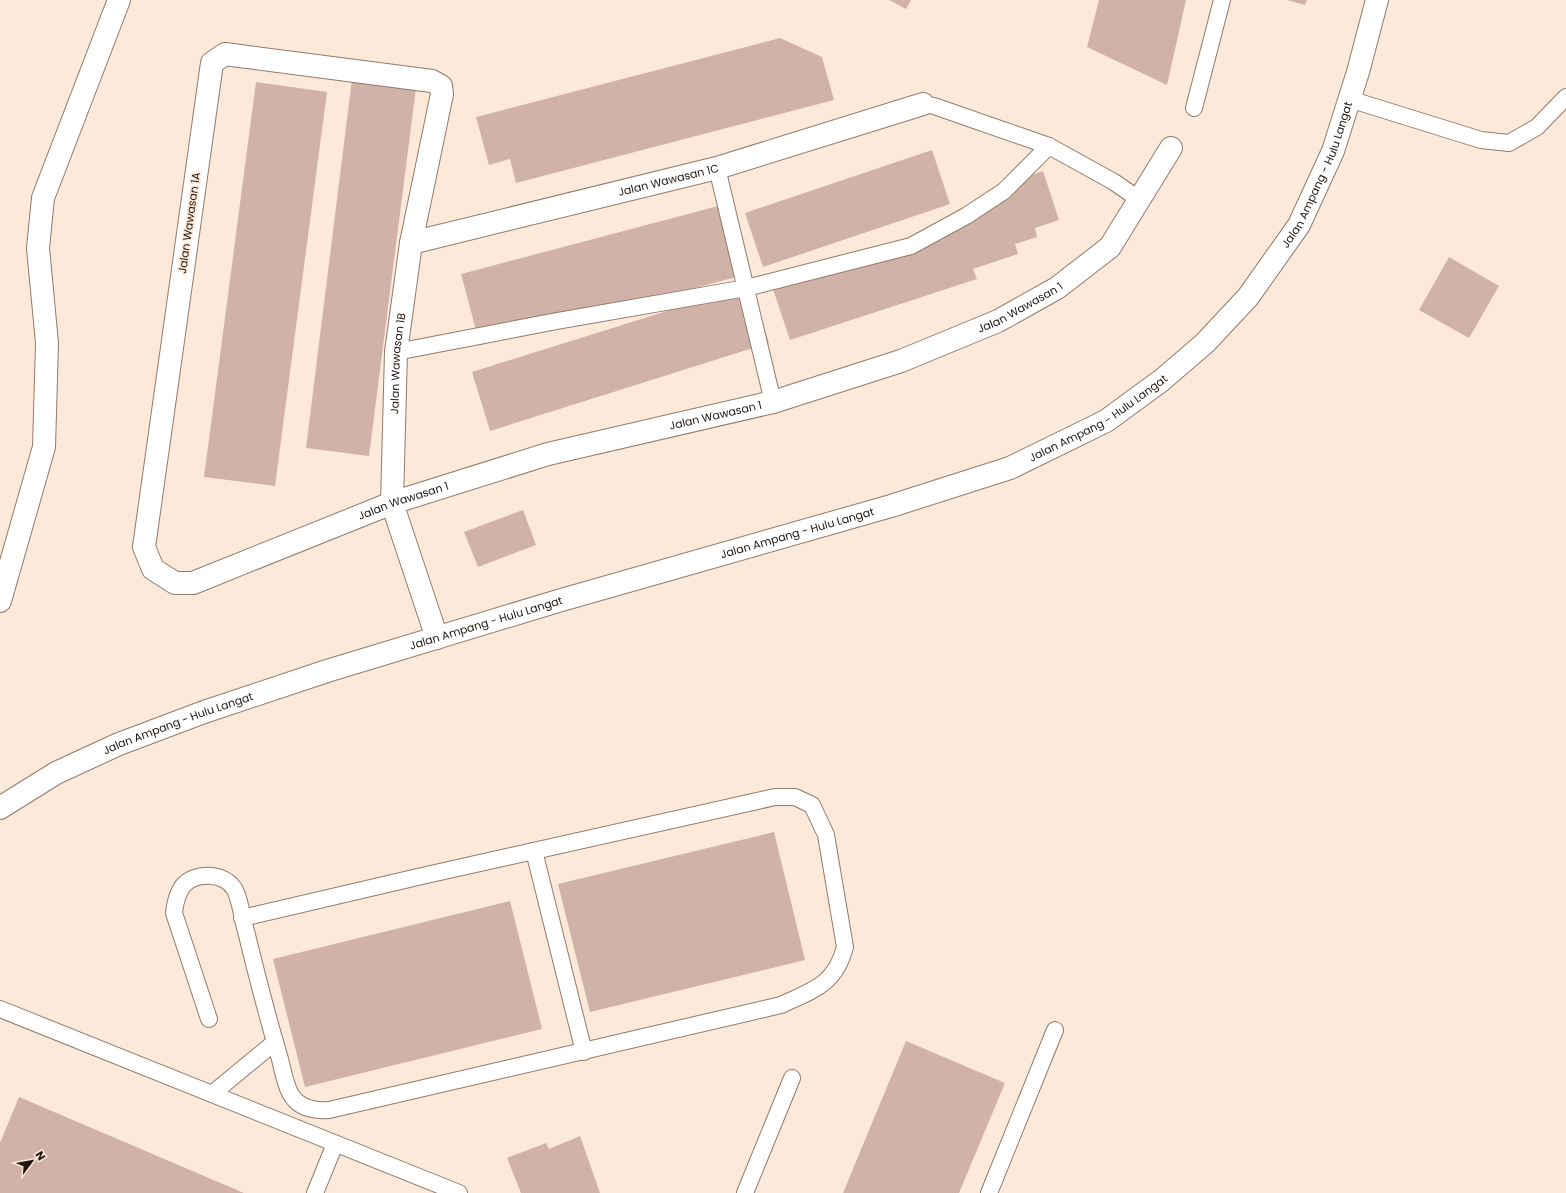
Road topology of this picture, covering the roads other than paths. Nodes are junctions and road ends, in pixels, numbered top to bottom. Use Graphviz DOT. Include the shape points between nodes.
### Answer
graph roads {
  1 [pos="119,0"];
  2 [pos="1222,0"];
  3 [pos="1377,0"];
  4 [pos="441,86"];
  5 [pos="1566,97"];
  6 [pos="1350,99"];
  7 [pos="923,104"];
  8 [pos="1194,108"];
  9 [pos="1049,146"];
  10 [pos="1171,148"];
  11 [pos="716,168"];
  12 [pos="1140,200"];
  13 [pos="411,242"];
  14 [pos="746,288"];
  15 [pos="396,352"];
  16 [pos="773,402"];
  17 [pos="392,503"];
  18 [pos="193,583"];
  19 [pos="0,600"];
  20 [pos="437,638"];
  21 [pos="0,808"];
  22 [pos="534,851"];
  23 [pos="242,918"];
  24 [pos="0,1009"];
  25 [pos="209,1019"];
  26 [pos="1055,1030"];
  27 [pos="275,1042"];
  28 [pos="584,1052"];
  29 [pos="792,1078"];
  30 [pos="212,1094"];
  31 [pos="335,1144"];
  32 [pos="315,1193"];
  33 [pos="459,1193"];
  34 [pos="745,1193"];
  35 [pos="990,1193"];
  1 -- 19 [label="street" via="43,198 38,248 47,343 44,447"];
  2 -- 8 [label="lane"];
  3 -- 6 [label="street, Jalan Ampang - Hulu Langat"];
  4 -- 13 [label="street, Jalan Wawasan 1B" via="442,94"];
  4 -- 18 [label="street, Jalan Wawasan 1A" via="432,82 224,54 212,64 144,547 153,569 175,583"];
  5 -- 6 [label="lane" via="1537,127 1509,143 1481,140"];
  6 -- 20 [label="street, Jalan Ampang - Hulu Langat" via="1333,151 1299,225 1248,297 1189,357 1106,422 1010,468 891,506"];
  7 -- 9 [label="lane"];
  7 -- 11 [label="street, Jalan Wawasan 1C"];
  9 -- 12 [label="lane" via="1114,182"];
  9 -- 14 [label="lane" via="1004,191 966,216 911,246"];
  10 -- 12 [label="street, Jalan Wawasan 1"];
  11 -- 13 [label="street, Jalan Wawasan 1C"];
  11 -- 14 [label="lane"];
  12 -- 16 [label="street, Jalan Wawasan 1" via="1110,247 1057,288 998,321 901,361"];
  13 -- 15 [label="street, Jalan Wawasan 1B"];
  14 -- 15 [label="lane"];
  14 -- 16 [label="lane"];
  15 -- 17 [label="street, Jalan Wawasan 1B"];
  16 -- 17 [label="street, Jalan Wawasan 1" via="548,454"];
  17 -- 18 [label="street, Jalan Wawasan 1"];
  17 -- 20 [label="street, Jalan Wawasan 1B"];
  20 -- 21 [label="street, Jalan Ampang - Hulu Langat" via="305,678 119,744 56,773"];
  22 -- 23 [label="lane"];
  22 -- 28 [label="lane"];
  22 -- 28 [label="lane" via="775,797 795,798 812,805 826,835 845,947 841,964 829,980 781,1005"];
  23 -- 25 [label="lane" via="235,890 223,879 207,875 197,877 183,886 176,899 174,913"];
  23 -- 27 [label="lane"];
  24 -- 30 [label="lane"];
  26 -- 35 [label="lane"];
  27 -- 28 [label="lane" via="291,1093 301,1105 315,1111 329,1110"];
  27 -- 30 [label="lane"];
  29 -- 34 [label="lane"];
  30 -- 31 [label="lane"];
  31 -- 32 [label="lane"];
  31 -- 33 [label="lane"];
}
